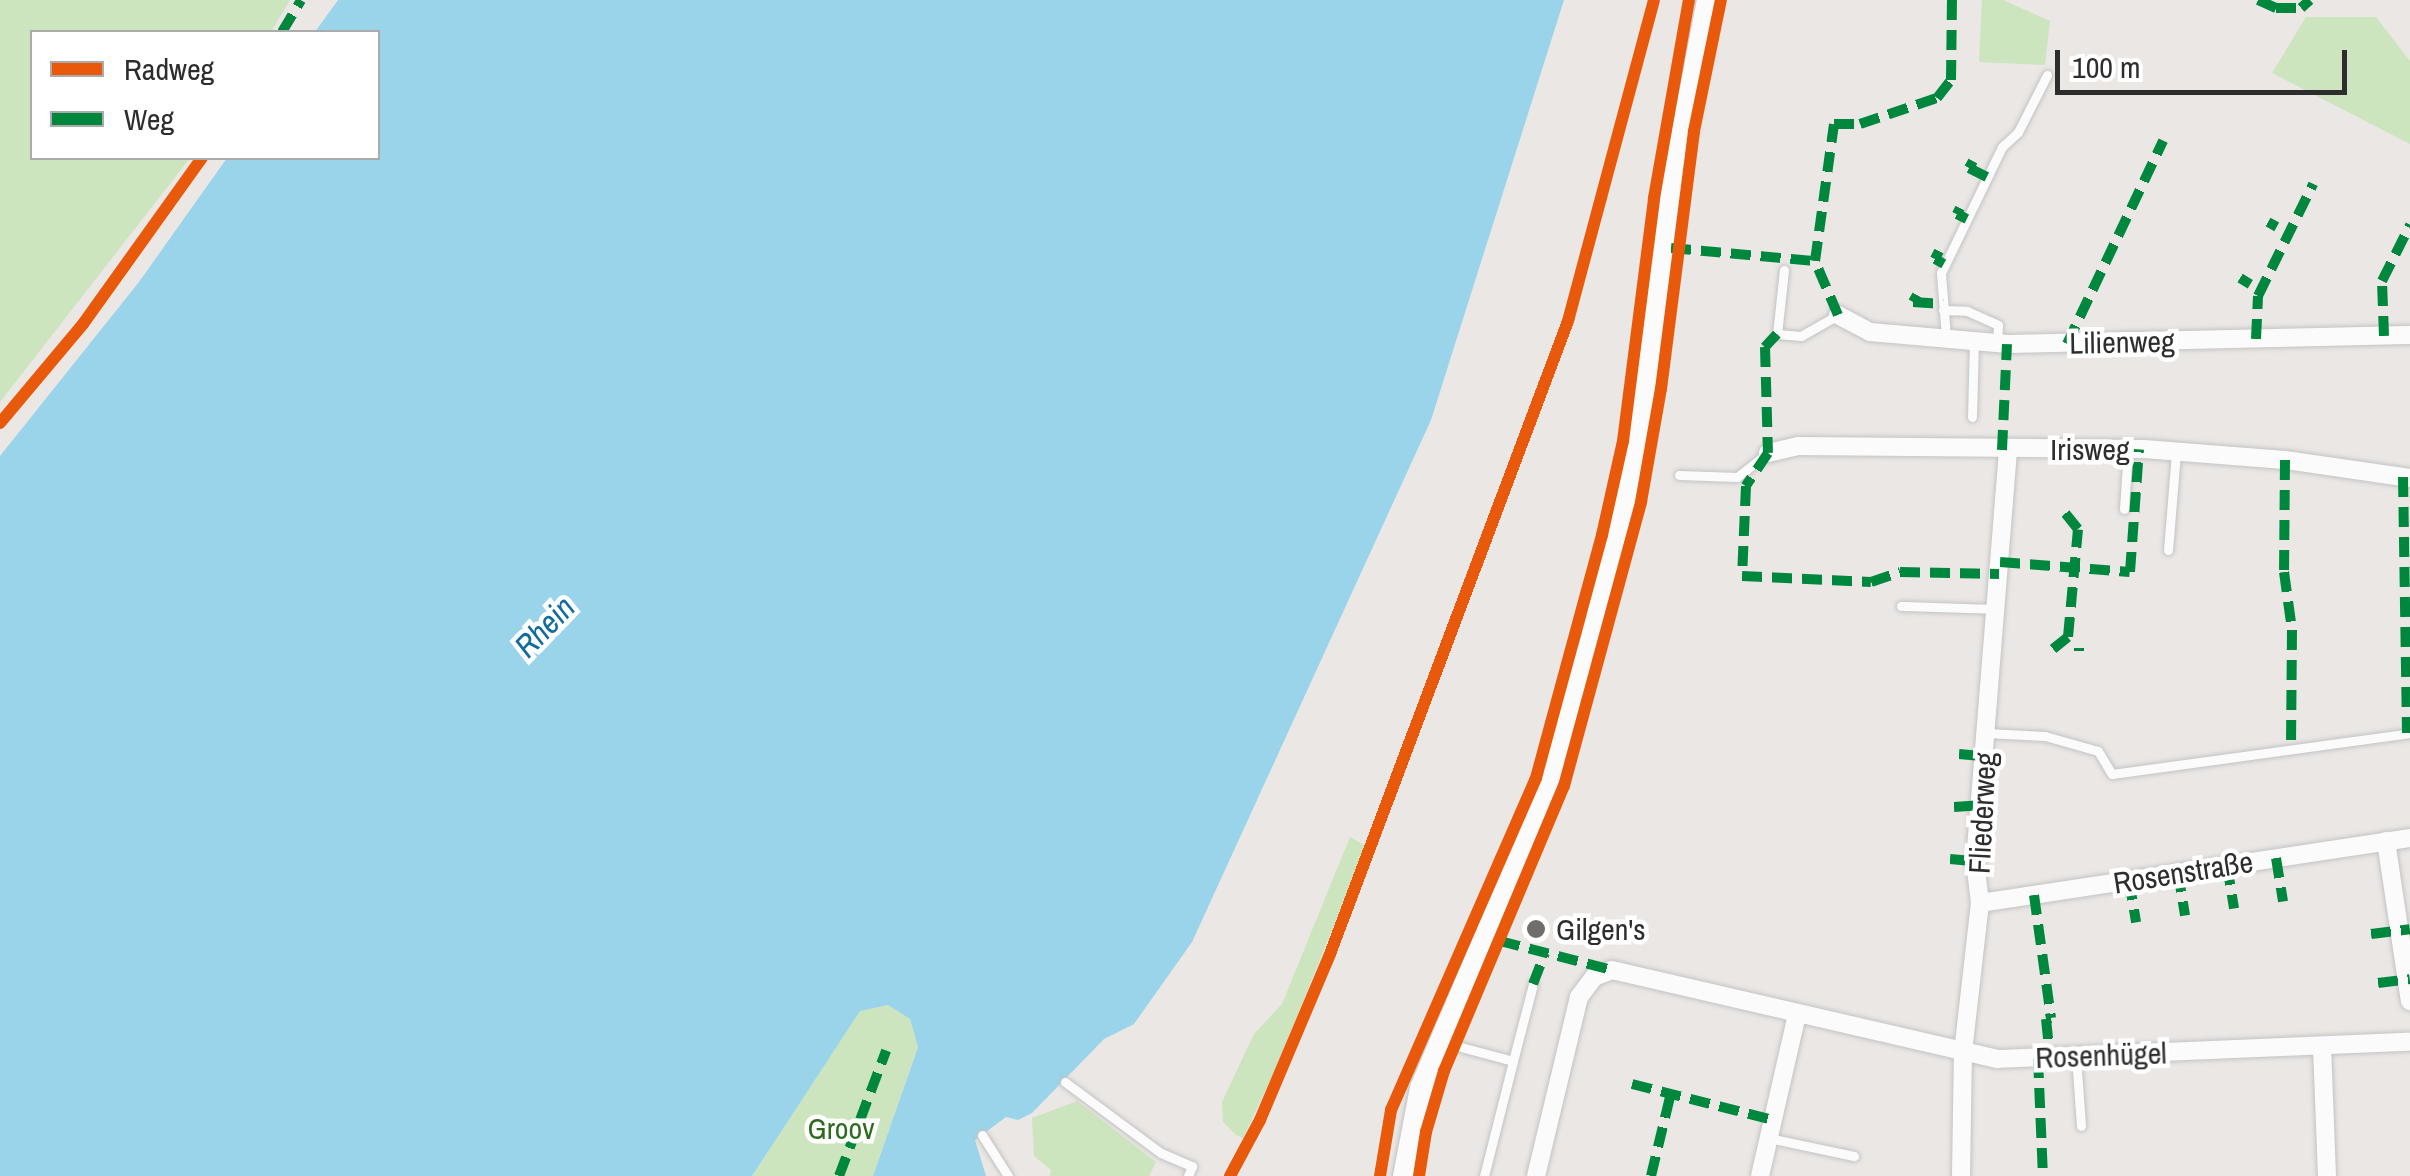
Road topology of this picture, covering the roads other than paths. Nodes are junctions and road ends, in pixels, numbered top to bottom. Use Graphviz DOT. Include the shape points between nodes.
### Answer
graph roads {
  1 [pos="1710,0"];
  2 [pos="2047,74"];
  3 [pos="1784,270"];
  4 [pos="1944,310"];
  5 [pos="1838,315"];
  6 [pos="2410,336"];
  7 [pos="1946,337"];
  8 [pos="1974,340"];
  9 [pos="1997,342"];
  10 [pos="1972,418"];
  11 [pos="2128,449"];
  12 [pos="2008,450"];
  13 [pos="2176,452"];
  14 [pos="1768,453"];
  15 [pos="1679,475"];
  16 [pos="2410,478"];
  17 [pos="2124,509"];
  18 [pos="2168,550"];
  19 [pos="1901,606"];
  20 [pos="1996,609"];
  21 [pos="2410,732"];
  22 [pos="1986,733"];
  23 [pos="2410,838"];
  24 [pos="2386,840"];
  25 [pos="1980,903"];
  26 [pos="1533,984"];
  27 [pos="2410,1001"];
  28 [pos="1797,1014"];
  29 [pos="1439,1040"];
  30 [pos="2410,1042"];
  31 [pos="2322,1046"];
  32 [pos="1962,1052"];
  33 [pos="2076,1056"];
  34 [pos="1513,1061"];
  35 [pos="1064,1082"];
  36 [pos="2080,1126"];
  37 [pos="982,1135"];
  38 [pos="1769,1138"];
  39 [pos="1854,1156"];
  40 [pos="1008,1176"];
  41 [pos="1188,1176"];
  42 [pos="1404,1176"];
  43 [pos="1484,1176"];
  44 [pos="1536,1176"];
  45 [pos="1760,1176"];
  46 [pos="1961,1176"];
  47 [pos="2327,1176"];
  1 -- 29 [label="main road" via="1676,172 1640,438 1594,635 1548,791"];
  2 -- 4 [label="lane" via="2018,132 2002,146 1944,264"];
  3 -- 5 [label="lane" via="1777,334 1801,336"];
  4 -- 7 [label="lane"];
  4 -- 9 [label="lane" via="1967,311 1998,325"];
  5 -- 7 [label="street, Lilienweg" via="1870,332"];
  6 -- 9 [label="street, Lilienweg"];
  7 -- 8 [label="street, Lilienweg"];
  8 -- 9 [label="street, Lilienweg"];
  8 -- 10 [label="lane"];
  11 -- 12 [label="street, Irisweg"];
  11 -- 13 [label="street, Irisweg"];
  11 -- 17 [label="lane"];
  12 -- 14 [label="street, Irisweg" via="1798,446"];
  12 -- 20 [label="street, Fliederweg"];
  13 -- 16 [label="street, Irisweg"];
  13 -- 18 [label="lane"];
  14 -- 15 [label="lane" via="1737,477"];
  19 -- 20 [label="lane"];
  20 -- 22 [label="street, Fliederweg"];
  21 -- 22 [label="lane" via="2112,774 2098,751 2045,736"];
  22 -- 25 [label="street, Fliederweg" via="1975,861"];
  23 -- 24 [label="street, Rosenstraße"];
  24 -- 25 [label="street, Rosenstraße"];
  24 -- 27 [label="street"];
  25 -- 32 [label="street, Fliederweg"];
  26 -- 34 [label="lane"];
  28 -- 32 [label="street, Rosenhügel"];
  28 -- 38 [label="street"];
  28 -- 44 [label="street, Rosenhügel" via="1612,970 1594,977 1579,997"];
  29 -- 34 [label="lane"];
  29 -- 42 [label="main road"];
  30 -- 31 [label="street, Rosenhügel"];
  31 -- 33 [label="street, Rosenhügel"];
  31 -- 47 [label="street"];
  32 -- 33 [label="street, Rosenhügel"];
  32 -- 46 [label="street, Fliederweg"];
  33 -- 36 [label="lane"];
  34 -- 43 [label="lane"];
  35 -- 41 [label="lane" via="1162,1153 1192,1166"];
  37 -- 40 [label="lane"];
  38 -- 39 [label="lane"];
  38 -- 45 [label="street"];
}
